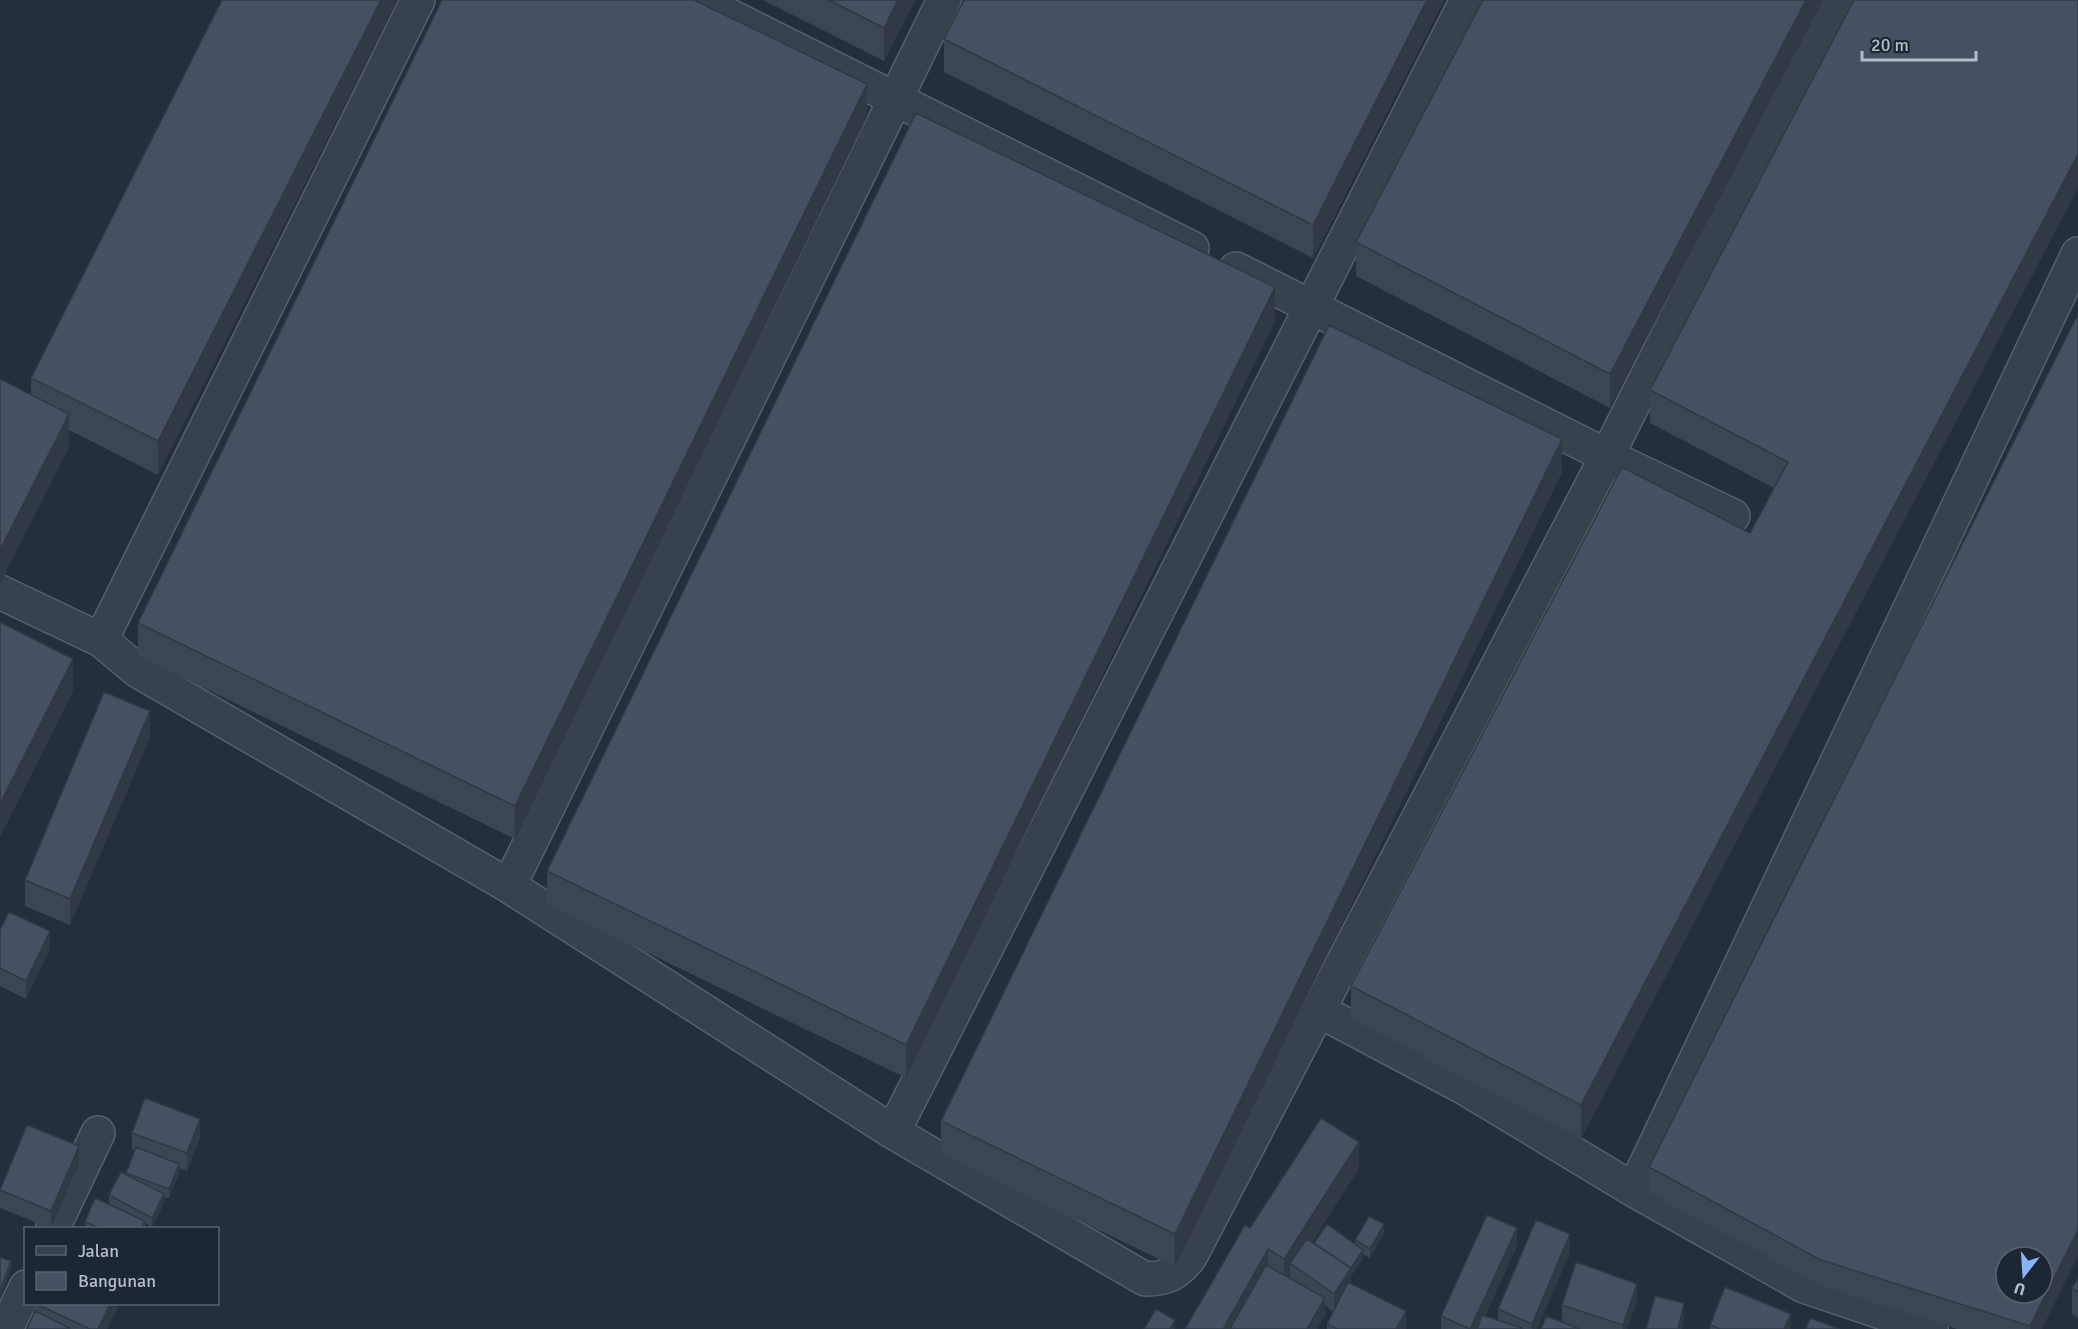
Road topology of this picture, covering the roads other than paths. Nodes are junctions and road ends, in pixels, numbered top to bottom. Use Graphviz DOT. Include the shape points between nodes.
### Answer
graph roads {
  1 [pos="418,0"];
  2 [pos="698,0"];
  3 [pos="944,0"];
  4 [pos="1467,0"];
  5 [pos="1837,0"];
  6 [pos="895,99"];
  7 [pos="2078,254"];
  8 [pos="1311,307"];
  9 [pos="1607,456"];
  10 [pos="1733,516"];
  11 [pos="0,591"];
  12 [pos="101,640"];
  13 [pos="509,886"];
  14 [pos="1320,1011"];
  15 [pos="893,1132"];
  16 [pos="98,1133"];
  17 [pos="1634,1190"];
  18 [pos="53,1227"];
  19 [pos="24,1291"];
  20 [pos="6,1329"];
  21 [pos="1931,1329"];
  1 -- 12 [label="street"];
  2 -- 6 [label="street"];
  3 -- 6 [label="street"];
  4 -- 8 [label="street"];
  5 -- 9 [label="street"];
  6 -- 8 [label="street"];
  6 -- 13 [label="street"];
  7 -- 17 [label="street"];
  8 -- 9 [label="street"];
  8 -- 15 [label="street"];
  9 -- 10 [label="street"];
  9 -- 14 [label="street"];
  11 -- 12 [label="street"];
  12 -- 13 [label="street" via="138,671"];
  13 -- 15 [label="street"];
  14 -- 15 [label="street" via="1190,1257 1167,1278 1145,1279"];
  14 -- 17 [label="street" via="1466,1088"];
  16 -- 18 [label="street"];
  17 -- 21 [label="street" via="1804,1286"];
  19 -- 20 [label="street"];
}
